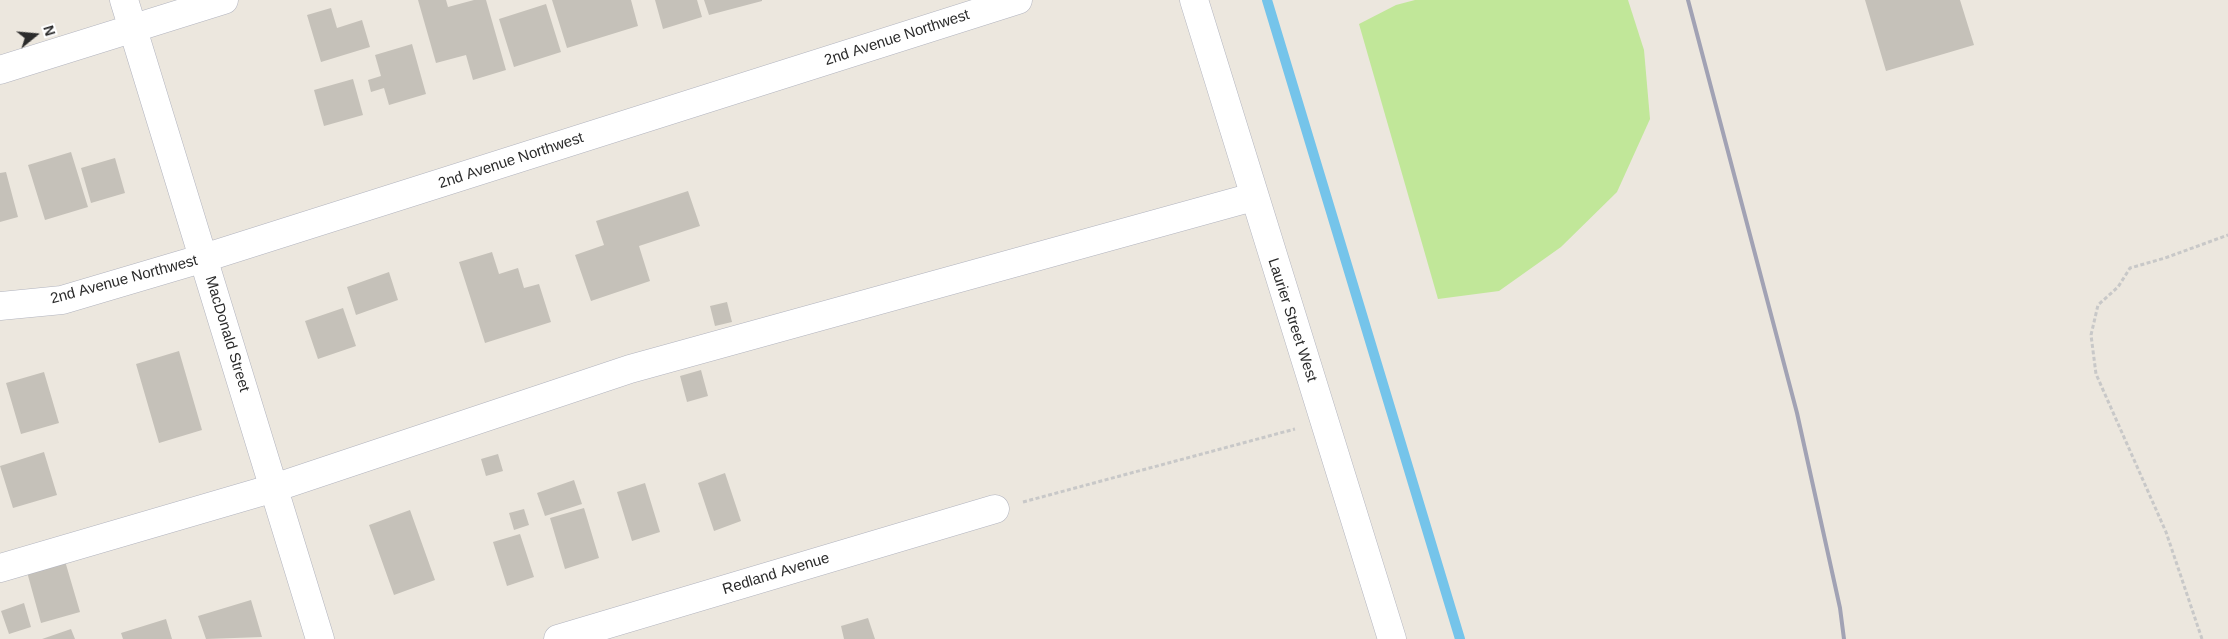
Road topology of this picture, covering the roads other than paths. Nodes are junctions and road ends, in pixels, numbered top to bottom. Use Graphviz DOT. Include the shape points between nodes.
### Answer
graph roads {
  1 [pos="124,0"];
  2 [pos="224,0"];
  3 [pos="1018,0"];
  4 [pos="1194,0"];
  5 [pos="133,27"];
  6 [pos="0,70"];
  7 [pos="1254,197"];
  8 [pos="204,258"];
  9 [pos="0,306"];
  10 [pos="274,488"];
  11 [pos="995,509"];
  12 [pos="0,568"];
  13 [pos="320,639"];
  14 [pos="558,639"];
  15 [pos="1392,639"];
  1 -- 5 [label="street, MacDonald Street"];
  2 -- 5 [label="street"];
  3 -- 8 [label="street, 2nd Avenue Northwest"];
  4 -- 7 [label="street, Laurier Street West"];
  5 -- 6 [label="street"];
  5 -- 8 [label="street, MacDonald Street"];
  7 -- 10 [label="street" via="630,370"];
  7 -- 15 [label="street, Laurier Street West"];
  8 -- 9 [label="street, 2nd Avenue Northwest" via="62,300"];
  8 -- 10 [label="street, MacDonald Street"];
  10 -- 12 [label="street"];
  10 -- 13 [label="street, MacDonald Street"];
  11 -- 14 [label="street, Redland Avenue"];
}
